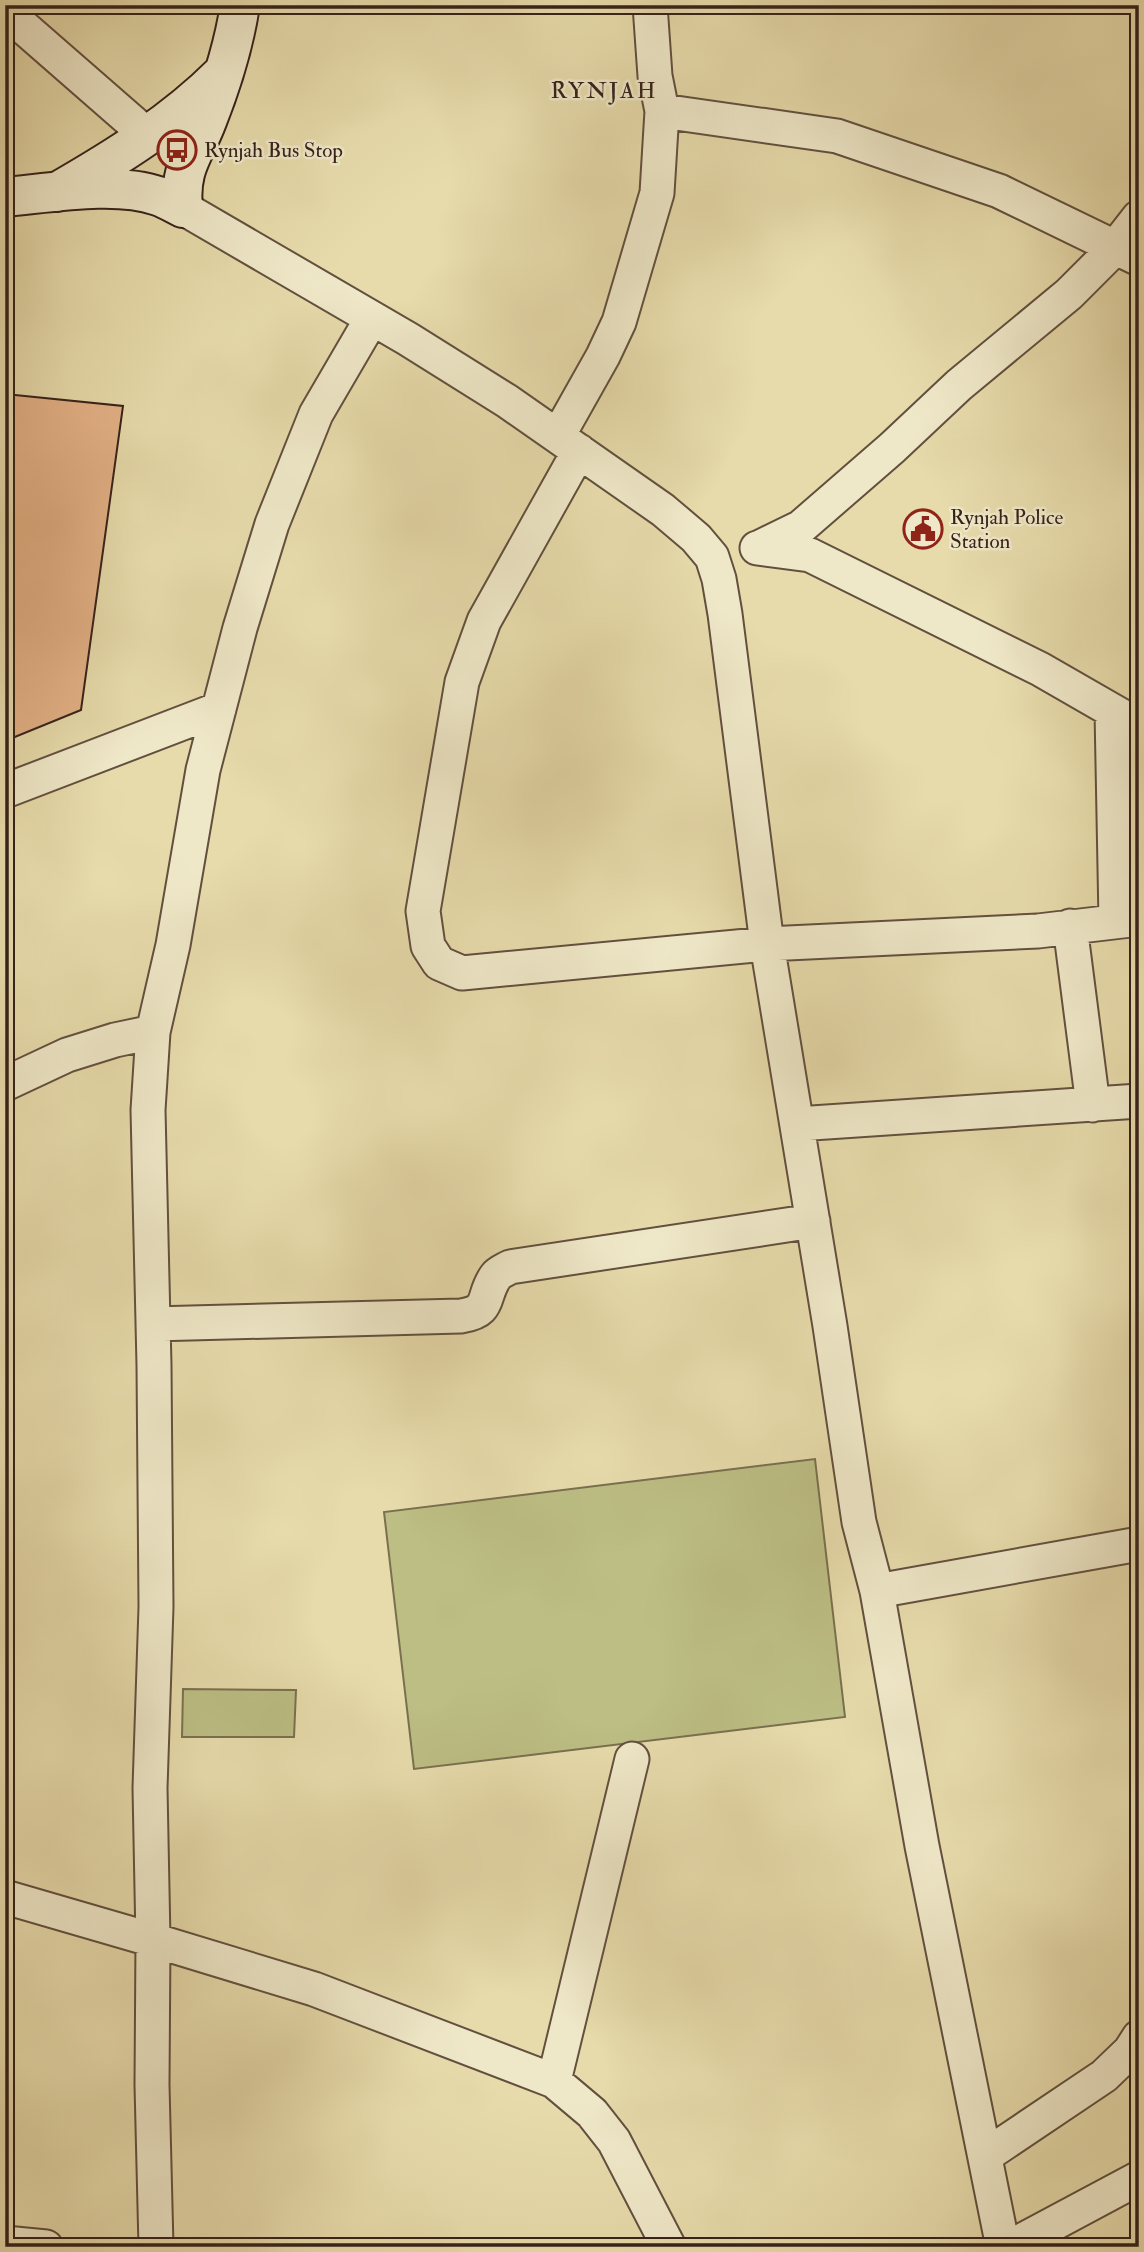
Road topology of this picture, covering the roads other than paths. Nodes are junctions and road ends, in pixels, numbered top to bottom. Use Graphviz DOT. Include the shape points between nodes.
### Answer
graph roads {
  1 [pos="240,5"];
  2 [pos="650,5"];
  3 [pos="5,11"];
  4 [pos="226,70"];
  5 [pos="662,111"];
  6 [pos="147,135"];
  7 [pos="57,192"];
  8 [pos="5,197"];
  9 [pos="183,208"];
  10 [pos="1139,217"];
  11 [pos="1127,254"];
  12 [pos="372,318"];
  13 [pos="568,443"];
  14 [pos="758,548"];
  15 [pos="715,565"];
  16 [pos="219,709"];
  17 [pos="1125,719"];
  18 [pos="5,792"];
  19 [pos="1128,919"];
  20 [pos="1070,926"];
  21 [pos="767,944"];
  22 [pos="153,1032"];
  23 [pos="5,1084"];
  24 [pos="1139,1101"];
  25 [pos="1093,1105"];
  26 [pos="797,1124"];
  27 [pos="813,1221"];
  28 [pos="153,1324"];
  29 [pos="1139,1544"];
  30 [pos="877,1591"];
  31 [pos="632,1759"];
  32 [pos="5,1897"];
  33 [pos="153,1940"];
  34 [pos="1139,2037"];
  35 [pos="554,2081"];
  36 [pos="985,2156"];
  37 [pos="1139,2178"];
  38 [pos="5,2243"];
  39 [pos="46,2247"];
  40 [pos="156,2247"];
  41 [pos="669,2247"];
  42 [pos="1003,2247"];
  43 [pos="1010,2247"];
  1 -- 4 [label="street"];
  2 -- 5 [label="street"];
  3 -- 6 [label="street"];
  4 -- 6 [label="street"];
  4 -- 9 [label="street" via="185,168"];
  5 -- 11 [label="street" via="838,136 999,191"];
  5 -- 13 [label="street" via="657,192 631,288"];
  6 -- 7 [label="street"];
  7 -- 8 [label="street"];
  7 -- 9 [label="street" via="137,191"];
  9 -- 12 [label="street"];
  10 -- 11 [label="street"];
  11 -- 14 [label="street" via="1069,294 960,385 801,527"];
  12 -- 13 [label="street"];
  12 -- 16 [label="street" via="316,414 272,524"];
  13 -- 15 [label="street" via="663,510 696,538"];
  13 -- 21 [label="street" via="484,621 462,682 423,911 428,946 439,963 462,973"];
  14 -- 15 [label="street"];
  14 -- 17 [label="street" via="810,555 1040,669"];
  15 -- 21 [label="street"];
  16 -- 18 [label="street"];
  16 -- 22 [label="street"];
  17 -- 19 [label="street"];
  19 -- 20 [label="street"];
  20 -- 21 [label="street"];
  20 -- 25 [label="street"];
  21 -- 26 [label="street"];
  22 -- 23 [label="street" via="67,1055"];
  22 -- 28 [label="street" via="148,1110"];
  24 -- 25 [label="street"];
  25 -- 26 [label="street"];
  26 -- 27 [label="street"];
  27 -- 28 [label="street" via="510,1267 497,1275 485,1304 475,1314"];
  27 -- 30 [label="street" via="859,1522"];
  28 -- 33 [label="street"];
  29 -- 30 [label="street"];
  30 -- 36 [label="street" via="922,1846"];
  31 -- 35 [label="street"];
  32 -- 33 [label="street"];
  33 -- 35 [label="street" via="314,1989"];
  33 -- 40 [label="street"];
  34 -- 36 [label="street" via="1104,2077"];
  35 -- 41 [label="street" via="592,2113 614,2141"];
  36 -- 42 [label="street"];
  37 -- 43 [label="street"];
  38 -- 39 [label="street"];
}
